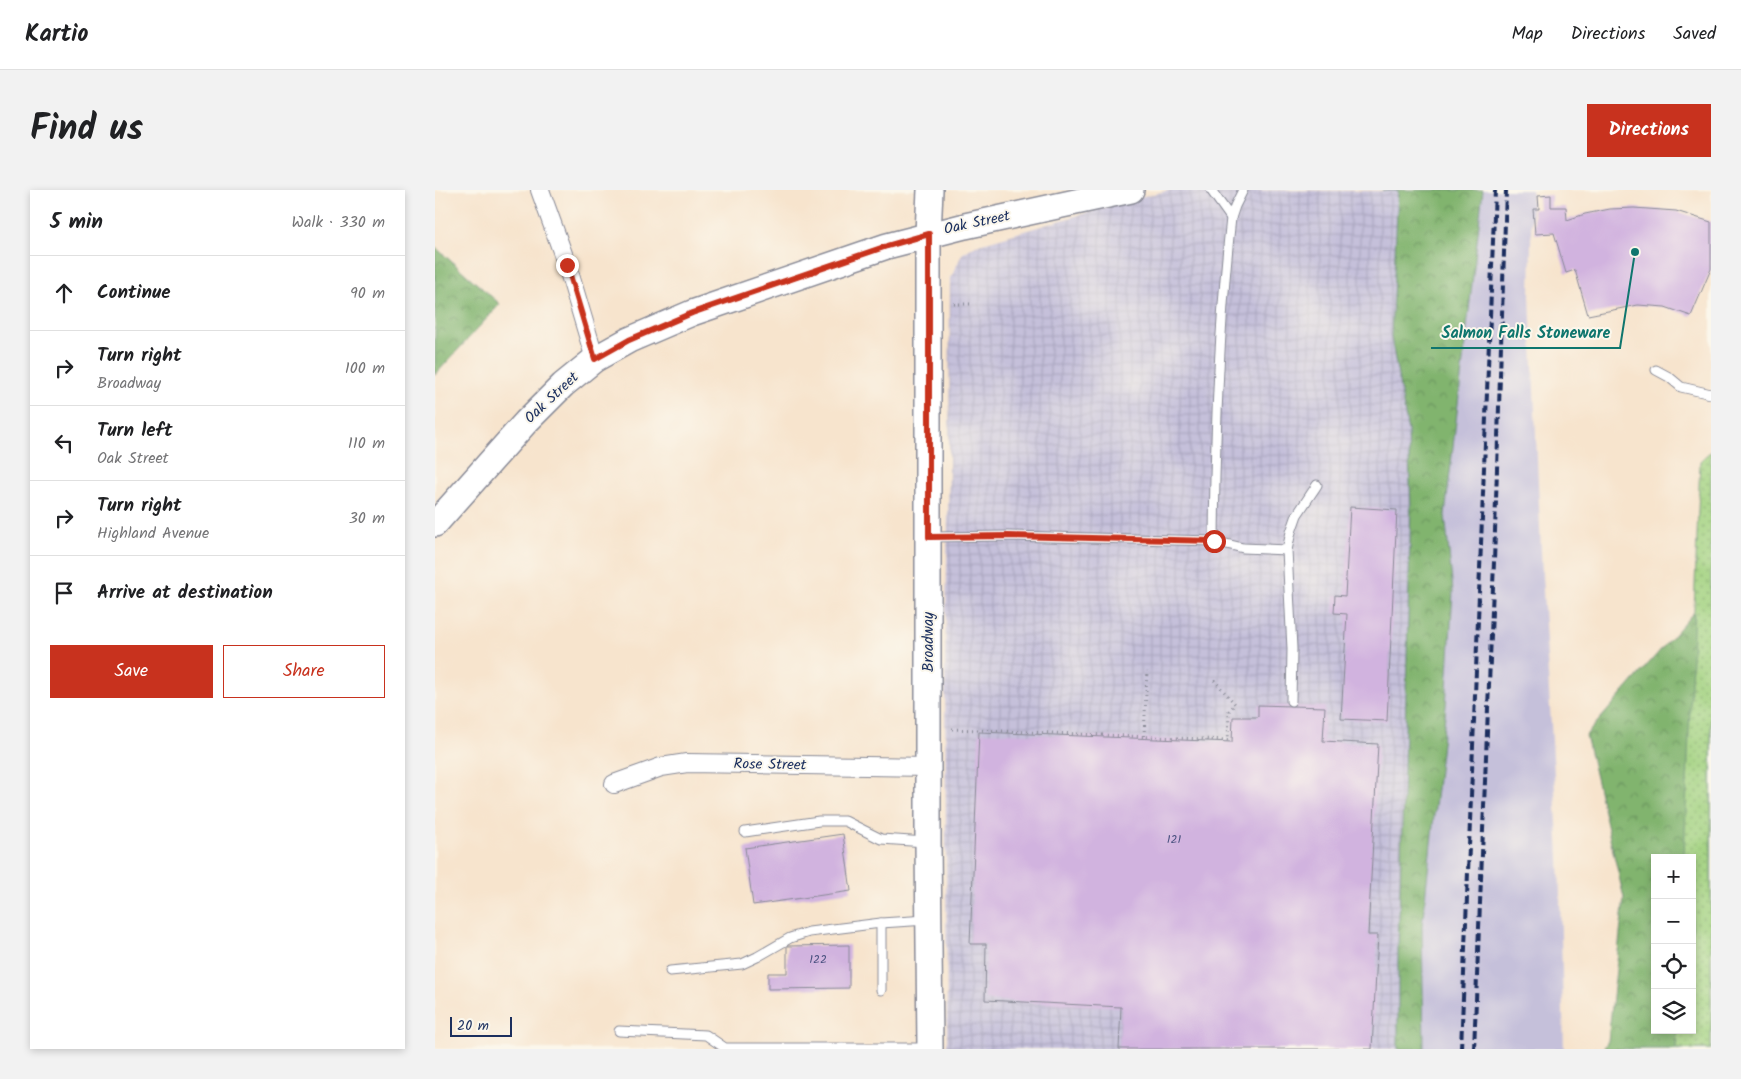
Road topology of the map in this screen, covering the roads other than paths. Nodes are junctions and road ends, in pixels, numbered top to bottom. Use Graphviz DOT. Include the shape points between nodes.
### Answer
graph roads {
  1 [pos="540,190"];
  2 [pos="930,190"];
  3 [pos="1131,190"];
  4 [pos="1211,190"];
  5 [pos="1243,190"];
  6 [pos="1231,218"];
  7 [pos="929,234"];
  8 [pos="595,359"];
  9 [pos="1656,370"];
  10 [pos="1711,394"];
  11 [pos="1317,485"];
  12 [pos="435,524"];
  13 [pos="929,537"];
  14 [pos="1214,541"];
  15 [pos="1287,550"];
  16 [pos="1291,702"];
  17 [pos="929,768"];
  18 [pos="614,784"];
  19 [pos="745,832"];
  20 [pos="929,842"];
  21 [pos="929,920"];
  22 [pos="881,923"];
  23 [pos="671,971"];
  24 [pos="881,990"];
  25 [pos="619,1031"];
  26 [pos="930,1048"];
  1 -- 8 [label="street"];
  2 -- 7 [label="street, Broadway"];
  3 -- 7 [label="street, Oak Street"];
  4 -- 6 [label="lane"];
  5 -- 6 [label="lane"];
  6 -- 14 [label="lane" via="1215,451"];
  7 -- 8 [label="street, Oak Street" via="692,313 629,340"];
  7 -- 13 [label="street, Broadway"];
  8 -- 12 [label="street, Oak Street" via="525,422"];
  9 -- 10 [label="lane" via="1681,386"];
  11 -- 15 [label="lane" via="1297,515"];
  13 -- 14 [label="lane"];
  13 -- 17 [label="street, Broadway"];
  14 -- 15 [label="lane" via="1243,548"];
  15 -- 16 [label="lane"];
  17 -- 18 [label="street, Rose Street" via="687,763 661,767"];
  17 -- 20 [label="street, Broadway"];
  19 -- 20 [label="lane" via="819,821 845,821 881,839"];
  20 -- 21 [label="street, Broadway"];
  21 -- 22 [label="lane"];
  21 -- 26 [label="street, Broadway"];
  22 -- 23 [label="lane" via="809,932 790,938 742,964"];
  22 -- 24 [label="lane"];
  25 -- 26 [label="lane" via="706,1035 725,1048"];
}
